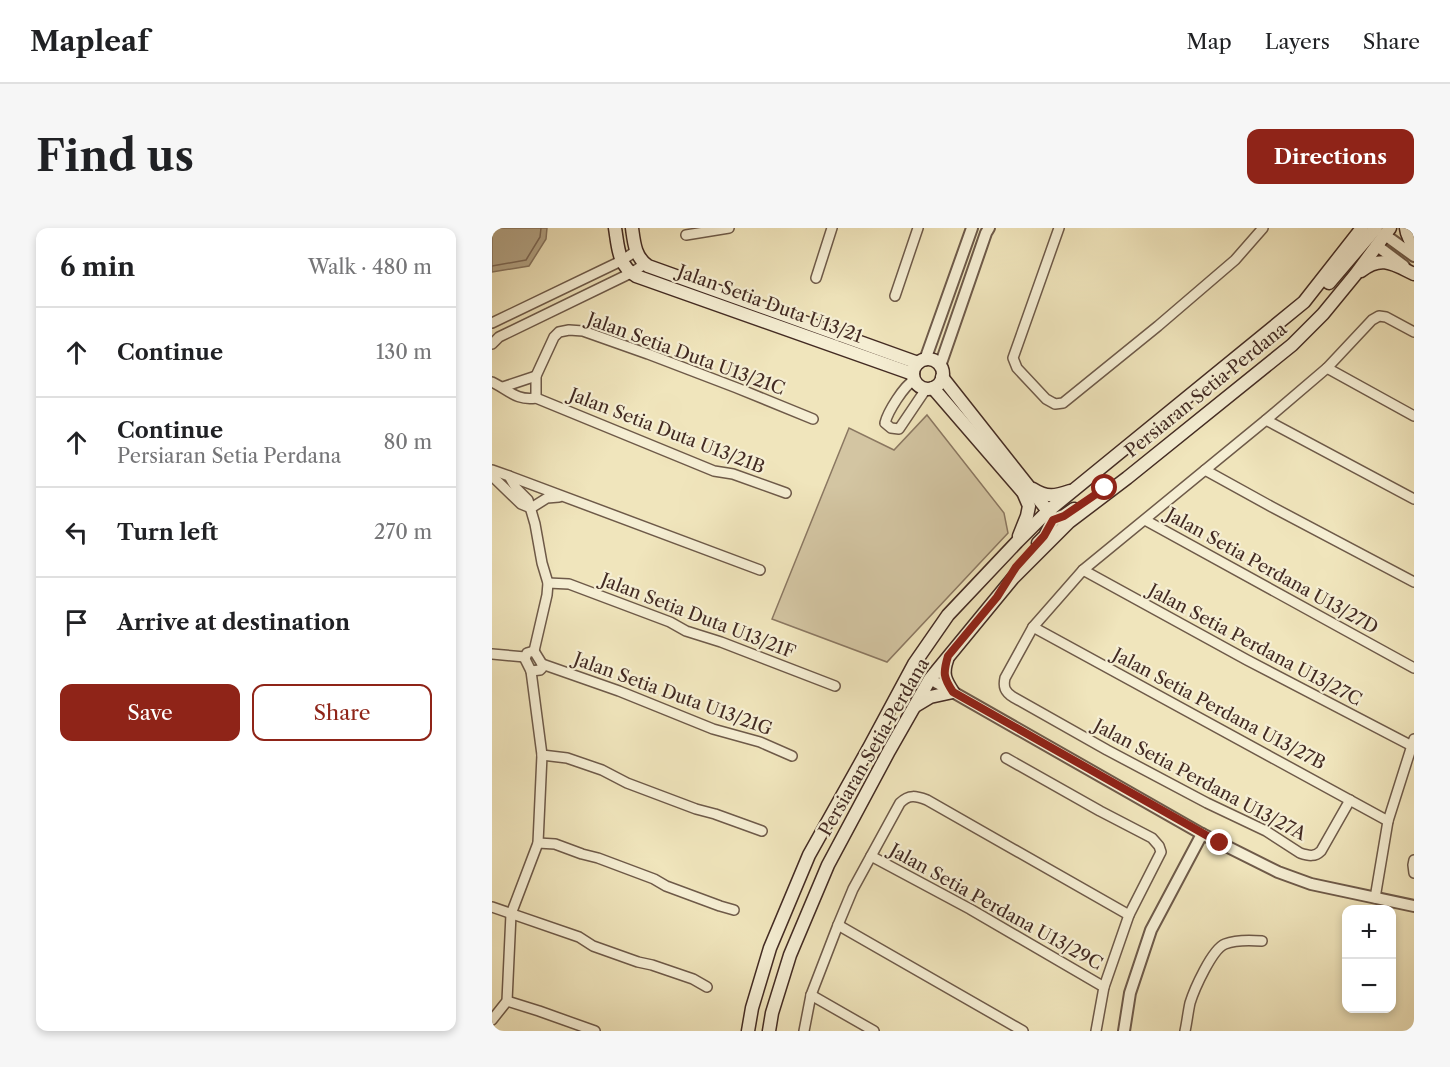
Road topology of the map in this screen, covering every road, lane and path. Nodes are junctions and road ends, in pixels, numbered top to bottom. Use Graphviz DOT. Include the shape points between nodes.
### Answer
graph roads {
  1 [pos="615,228"];
  2 [pos="632,228"];
  3 [pos="729,228"];
  4 [pos="832,228"];
  5 [pos="918,228"];
  6 [pos="989,228"];
  7 [pos="1059,228"];
  8 [pos="1263,228"];
  9 [pos="1406,228"];
  10 [pos="1377,230"];
  11 [pos="970,233"];
  12 [pos="686,235"];
  13 [pos="983,242"];
  14 [pos="1376,245"];
  15 [pos="1414,250"];
  16 [pos="636,251"];
  17 [pos="1414,256"];
  18 [pos="621,261"];
  19 [pos="645,264"];
  20 [pos="631,273"];
  21 [pos="1355,274"];
  22 [pos="1414,274"];
  23 [pos="816,278"];
  24 [pos="895,296"];
  25 [pos="492,323"];
  26 [pos="1414,332"];
  27 [pos="492,344"];
  28 [pos="1327,368"];
  29 [pos="917,369"];
  30 [pos="941,372"];
  31 [pos="536,376"];
  32 [pos="492,382"];
  33 [pos="503,387"];
  34 [pos="929,388"];
  35 [pos="536,399"];
  36 [pos="1414,416"];
  37 [pos="813,419"];
  38 [pos="1266,420"];
  39 [pos="492,470"];
  40 [pos="1205,470"];
  41 [pos="492,476"];
  42 [pos="509,476"];
  43 [pos="1126,478"];
  44 [pos="1075,489"];
  45 [pos="1026,490"];
  46 [pos="786,493"];
  47 [pos="561,497"];
  48 [pos="1414,499"];
  49 [pos="531,508"];
  50 [pos="1048,516"];
  51 [pos="1145,520"];
  52 [pos="1017,542"];
  53 [pos="760,570"];
  54 [pos="1083,570"];
  55 [pos="1414,582"];
  56 [pos="548,583"];
  57 [pos="997,597"];
  58 [pos="1033,627"];
  59 [pos="534,651"];
  60 [pos="922,651"];
  61 [pos="492,654"];
  62 [pos="948,656"];
  63 [pos="525,657"];
  64 [pos="542,664"];
  65 [pos="1414,668"];
  66 [pos="531,672"];
  67 [pos="930,679"];
  68 [pos="904,682"];
  69 [pos="835,686"];
  70 [pos="953,692"];
  71 [pos="914,707"];
  72 [pos="1413,742"];
  73 [pos="542,755"];
  74 [pos="792,756"];
  75 [pos="1006,758"];
  76 [pos="1350,800"];
  77 [pos="1389,821"];
  78 [pos="1185,825"];
  79 [pos="762,831"];
  80 [pos="1202,834"];
  81 [pos="538,843"];
  82 [pos="1220,843"];
  83 [pos="1194,850"];
  84 [pos="871,856"];
  85 [pos="1414,860"];
  86 [pos="1414,873"];
  87 [pos="1375,898"];
  88 [pos="1414,906"];
  89 [pos="492,907"];
  90 [pos="734,910"];
  91 [pos="511,914"];
  92 [pos="1129,915"];
  93 [pos="838,925"];
  94 [pos="1262,941"];
  95 [pos="707,987"];
  96 [pos="1104,987"];
  97 [pos="811,995"];
  98 [pos="507,1001"];
  99 [pos="492,1020"];
  100 [pos="595,1031"];
  101 [pos="748,1031"];
  102 [pos="769,1031"];
  103 [pos="804,1031"];
  104 [pos="874,1031"];
  105 [pos="1023,1031"];
  106 [pos="1096,1031"];
  107 [pos="1124,1031"];
  108 [pos="1185,1031"];
  1 -- 18 [label="main road"];
  2 -- 16 [label="main road"];
  3 -- 12 [label="street"];
  4 -- 23 [label="street"];
  5 -- 24 [label="street"];
  6 -- 13 [label="street"];
  7 -- 8 [label="street" via="1013,358 1017,368 1055,404 1063,403 1201,289 1235,260"];
  9 -- 15 [label="main road"];
  10 -- 14 [label="main road"];
  10 -- 17 [label="street"];
  10 -- 44 [label="main road, Persiaran Setia Perdana" via="1324,289"];
  11 -- 13 [label="street"];
  11 -- 29 [label="street"];
  13 -- 30 [label="street"];
  14 -- 21 [label="main road, Persiaran Setia Perdana"];
  14 -- 22 [label="street"];
  16 -- 18 [label="street"];
  16 -- 19 [label="main road"];
  18 -- 20 [label="main road"];
  18 -- 25 [label="street"];
  19 -- 20 [label="street"];
  19 -- 29 [label="main road, Jalan Setia Duta U13/21"];
  20 -- 27 [label="street" via="499,337"];
  20 -- 29 [label="main road, Jalan Setia Duta U13/21"];
  21 -- 22 [label="main road" via="1379,261"];
  21 -- 43 [label="main road, Persiaran Setia Perdana" via="1292,345"];
  26 -- 28 [label="street" via="1379,316"];
  28 -- 36 [label="street"];
  28 -- 38 [label="street"];
  29 -- 30 [label="main road" via="934,361"];
  29 -- 34 [label="main road" via="919,386"];
  29 -- 34 [label="street" via="885,423 899,429"];
  30 -- 34 [label="main road" via="937,386"];
  30 -- 45 [label="main road"];
  31 -- 33 [label="street"];
  31 -- 35 [label="street"];
  31 -- 37 [label="street, Jalan Setia Duta U13/21C" via="559,332 583,331"];
  32 -- 33 [label="street, Jalan Setia Duta U13/21B"];
  33 -- 35 [label="street, Jalan Setia Duta U13/21B" via="518,397"];
  34 -- 45 [label="main road"];
  35 -- 46 [label="street, Jalan Setia Duta U13/21B" via="714,471"];
  38 -- 40 [label="street"];
  38 -- 48 [label="street"];
  39 -- 42 [label="street"];
  40 -- 51 [label="street"];
  40 -- 55 [label="street"];
  41 -- 49 [label="street" via="521,504"];
  42 -- 47 [label="street"];
  42 -- 49 [label="street"];
  43 -- 50 [label="main road" via="1064,516"];
  43 -- 57 [label="main road, Persiaran Setia Perdana" via="1069,522"];
  44 -- 45 [label="main road" via="1057,495"];
  44 -- 50 [label="main road, Persiaran Setia Perdana"];
  45 -- 50 [label="main road"];
  45 -- 52 [label="main road" via="1028,516"];
  47 -- 49 [label="street" via="547,498"];
  47 -- 53 [label="street"];
  49 -- 56 [label="street"];
  50 -- 52 [label="main road, Persiaran Setia Perdana"];
  50 -- 57 [label="main road" via="1044,536 1016,567"];
  51 -- 54 [label="street"];
  51 -- 65 [label="street, Jalan Setia Perdana U13/27D"];
  52 -- 60 [label="main road, Persiaran Setia Perdana" via="948,615"];
  54 -- 58 [label="street"];
  54 -- 72 [label="street, Jalan Setia Perdana U13/27C" via="1247,660"];
  56 -- 59 [label="street"];
  56 -- 69 [label="street, Jalan Setia Duta U13/21F" via="569,584"];
  57 -- 62 [label="main road, Persiaran Setia Perdana"];
  58 -- 76 [label="street, Jalan Setia Perdana U13/27B"];
  58 -- 76 [label="street, Jalan Setia Perdana U13/27A" via="1005,678 1005,690 1107,750 1306,855 1322,851"];
  59 -- 63 [label="street"];
  59 -- 64 [label="street"];
  60 -- 67 [label="main road"];
  60 -- 68 [label="main road, Persiaran Setia Perdana"];
  61 -- 63 [label="street"];
  62 -- 67 [label="main road, Persiaran Setia Perdana"];
  62 -- 70 [label="main road" via="944,676"];
  63 -- 66 [label="street"];
  64 -- 66 [label="street" via="540,670"];
  64 -- 74 [label="street, Jalan Setia Duta U13/21G"];
  66 -- 73 [label="street"];
  67 -- 68 [label="main road"];
  67 -- 70 [label="street"];
  67 -- 71 [label="main road, Persiaran Setia Perdana"];
  68 -- 101 [label="main road, Persiaran Setia Perdana" via="808,855 770,948"];
  70 -- 71 [label="main road" via="930,697"];
  70 -- 78 [label="street"];
  71 -- 102 [label="main road, Persiaran Setia Perdana" via="828,864 790,955"];
  72 -- 77 [label="street"];
  73 -- 79 [label="street" via="576,761"];
  73 -- 81 [label="street"];
  75 -- 92 [label="street" via="1152,838 1159,846 1161,852"];
  76 -- 77 [label="street, Jalan Setia Perdana U13/27B"];
  77 -- 87 [label="street"];
  78 -- 80 [label="street"];
  78 -- 83 [label="street"];
  80 -- 82 [label="street"];
  80 -- 83 [label="street"];
  81 -- 90 [label="street" via="555,844 598,858"];
  81 -- 91 [label="street"];
  82 -- 83 [label="street"];
  82 -- 87 [label="street" via="1311,884"];
  83 -- 107 [label="street" via="1150,930 1130,993"];
  84 -- 92 [label="street" via="900,803 904,798 917,796"];
  84 -- 93 [label="street"];
  84 -- 96 [label="street, Jalan Setia Perdana U13/29C"];
  85 -- 86 [label="street"];
  87 -- 88 [label="street"];
  89 -- 91 [label="street"];
  91 -- 95 [label="street"];
  91 -- 98 [label="street"];
  92 -- 96 [label="street"];
  93 -- 97 [label="street"];
  93 -- 105 [label="street"];
  94 -- 108 [label="street" via="1226,943 1216,949 1193,993"];
  96 -- 106 [label="street"];
  97 -- 103 [label="street"];
  97 -- 104 [label="street"];
  98 -- 99 [label="street"];
  98 -- 100 [label="street"];
}
